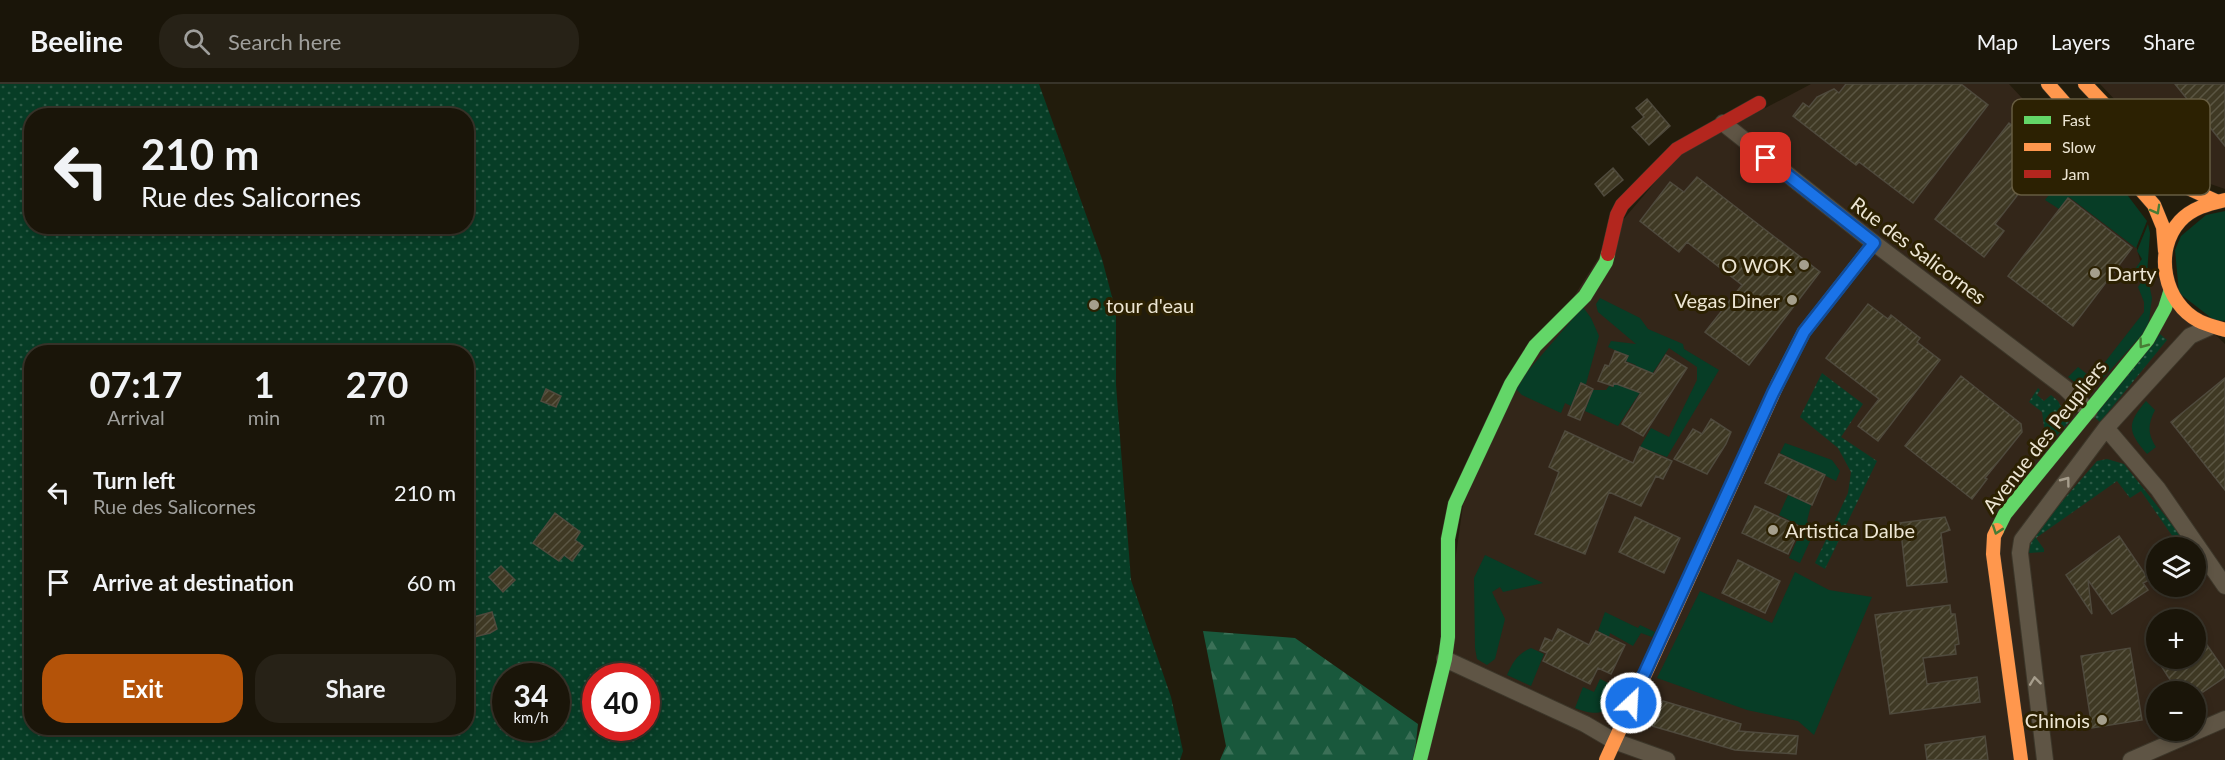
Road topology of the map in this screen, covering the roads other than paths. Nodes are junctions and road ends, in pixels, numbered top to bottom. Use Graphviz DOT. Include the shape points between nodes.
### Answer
graph roads {
  1 [pos="2048,84"];
  2 [pos="2085,84"];
  3 [pos="2061,99"];
  4 [pos="2099,99"];
  5 [pos="1759,103"];
  6 [pos="1723,123"];
  7 [pos="2145,195"];
  8 [pos="2203,195"];
  9 [pos="2220,200"];
  10 [pos="1874,243"];
  11 [pos="2165,251"];
  12 [pos="2170,292"];
  13 [pos="2217,328"];
  14 [pos="2089,411"];
  15 [pos="2106,428"];
  16 [pos="2225,586"];
  17 [pos="1445,658"];
  18 [pos="2225,719"];
  19 [pos="1614,741"];
  20 [pos="1420,760"];
  21 [pos="1606,760"];
  22 [pos="1667,760"];
  23 [pos="2021,760"];
  24 [pos="2045,760"];
  25 [pos="2131,760"];
  1 -- 3 [label="street, one-way"];
  2 -- 4 [label="street"];
  5 -- 6 [label="street"];
  6 -- 10 [label="street, Rue des Salicornes"];
  6 -- 17 [label="street" via="1677,149 1622,204 1606,262 1593,285 1535,346 1511,384 1455,504 1448,539"];
  7 -- 11 [label="street, one-way" via="2163,226"];
  8 -- 9 [label="street"];
  9 -- 11 [label="street" via="2201,205 2183,219"];
  10 -- 14 [label="street, Rue des Salicornes" via="2065,388"];
  10 -- 19 [label="street" via="1804,332"];
  11 -- 12 [label="street" via="2165,279"];
  12 -- 13 [label="street" via="2193,319"];
  12 -- 14 [label="street, Avenue des Peupliers, one-way" via="2148,339"];
  13 -- 15 [label="street" via="2190,336"];
  14 -- 23 [label="street, Avenue des Peupliers, one-way" via="2005,514 1994,536 1993,554"];
  15 -- 16 [label="street" via="2158,489"];
  24 -- 15 [label="street, one-way" via="2020,553 2022,540"];
  17 -- 19 [label="street"];
  17 -- 20 [label="street"];
  18 -- 25 [label="street"];
  19 -- 21 [label="street"];
  19 -- 22 [label="street"];
}
